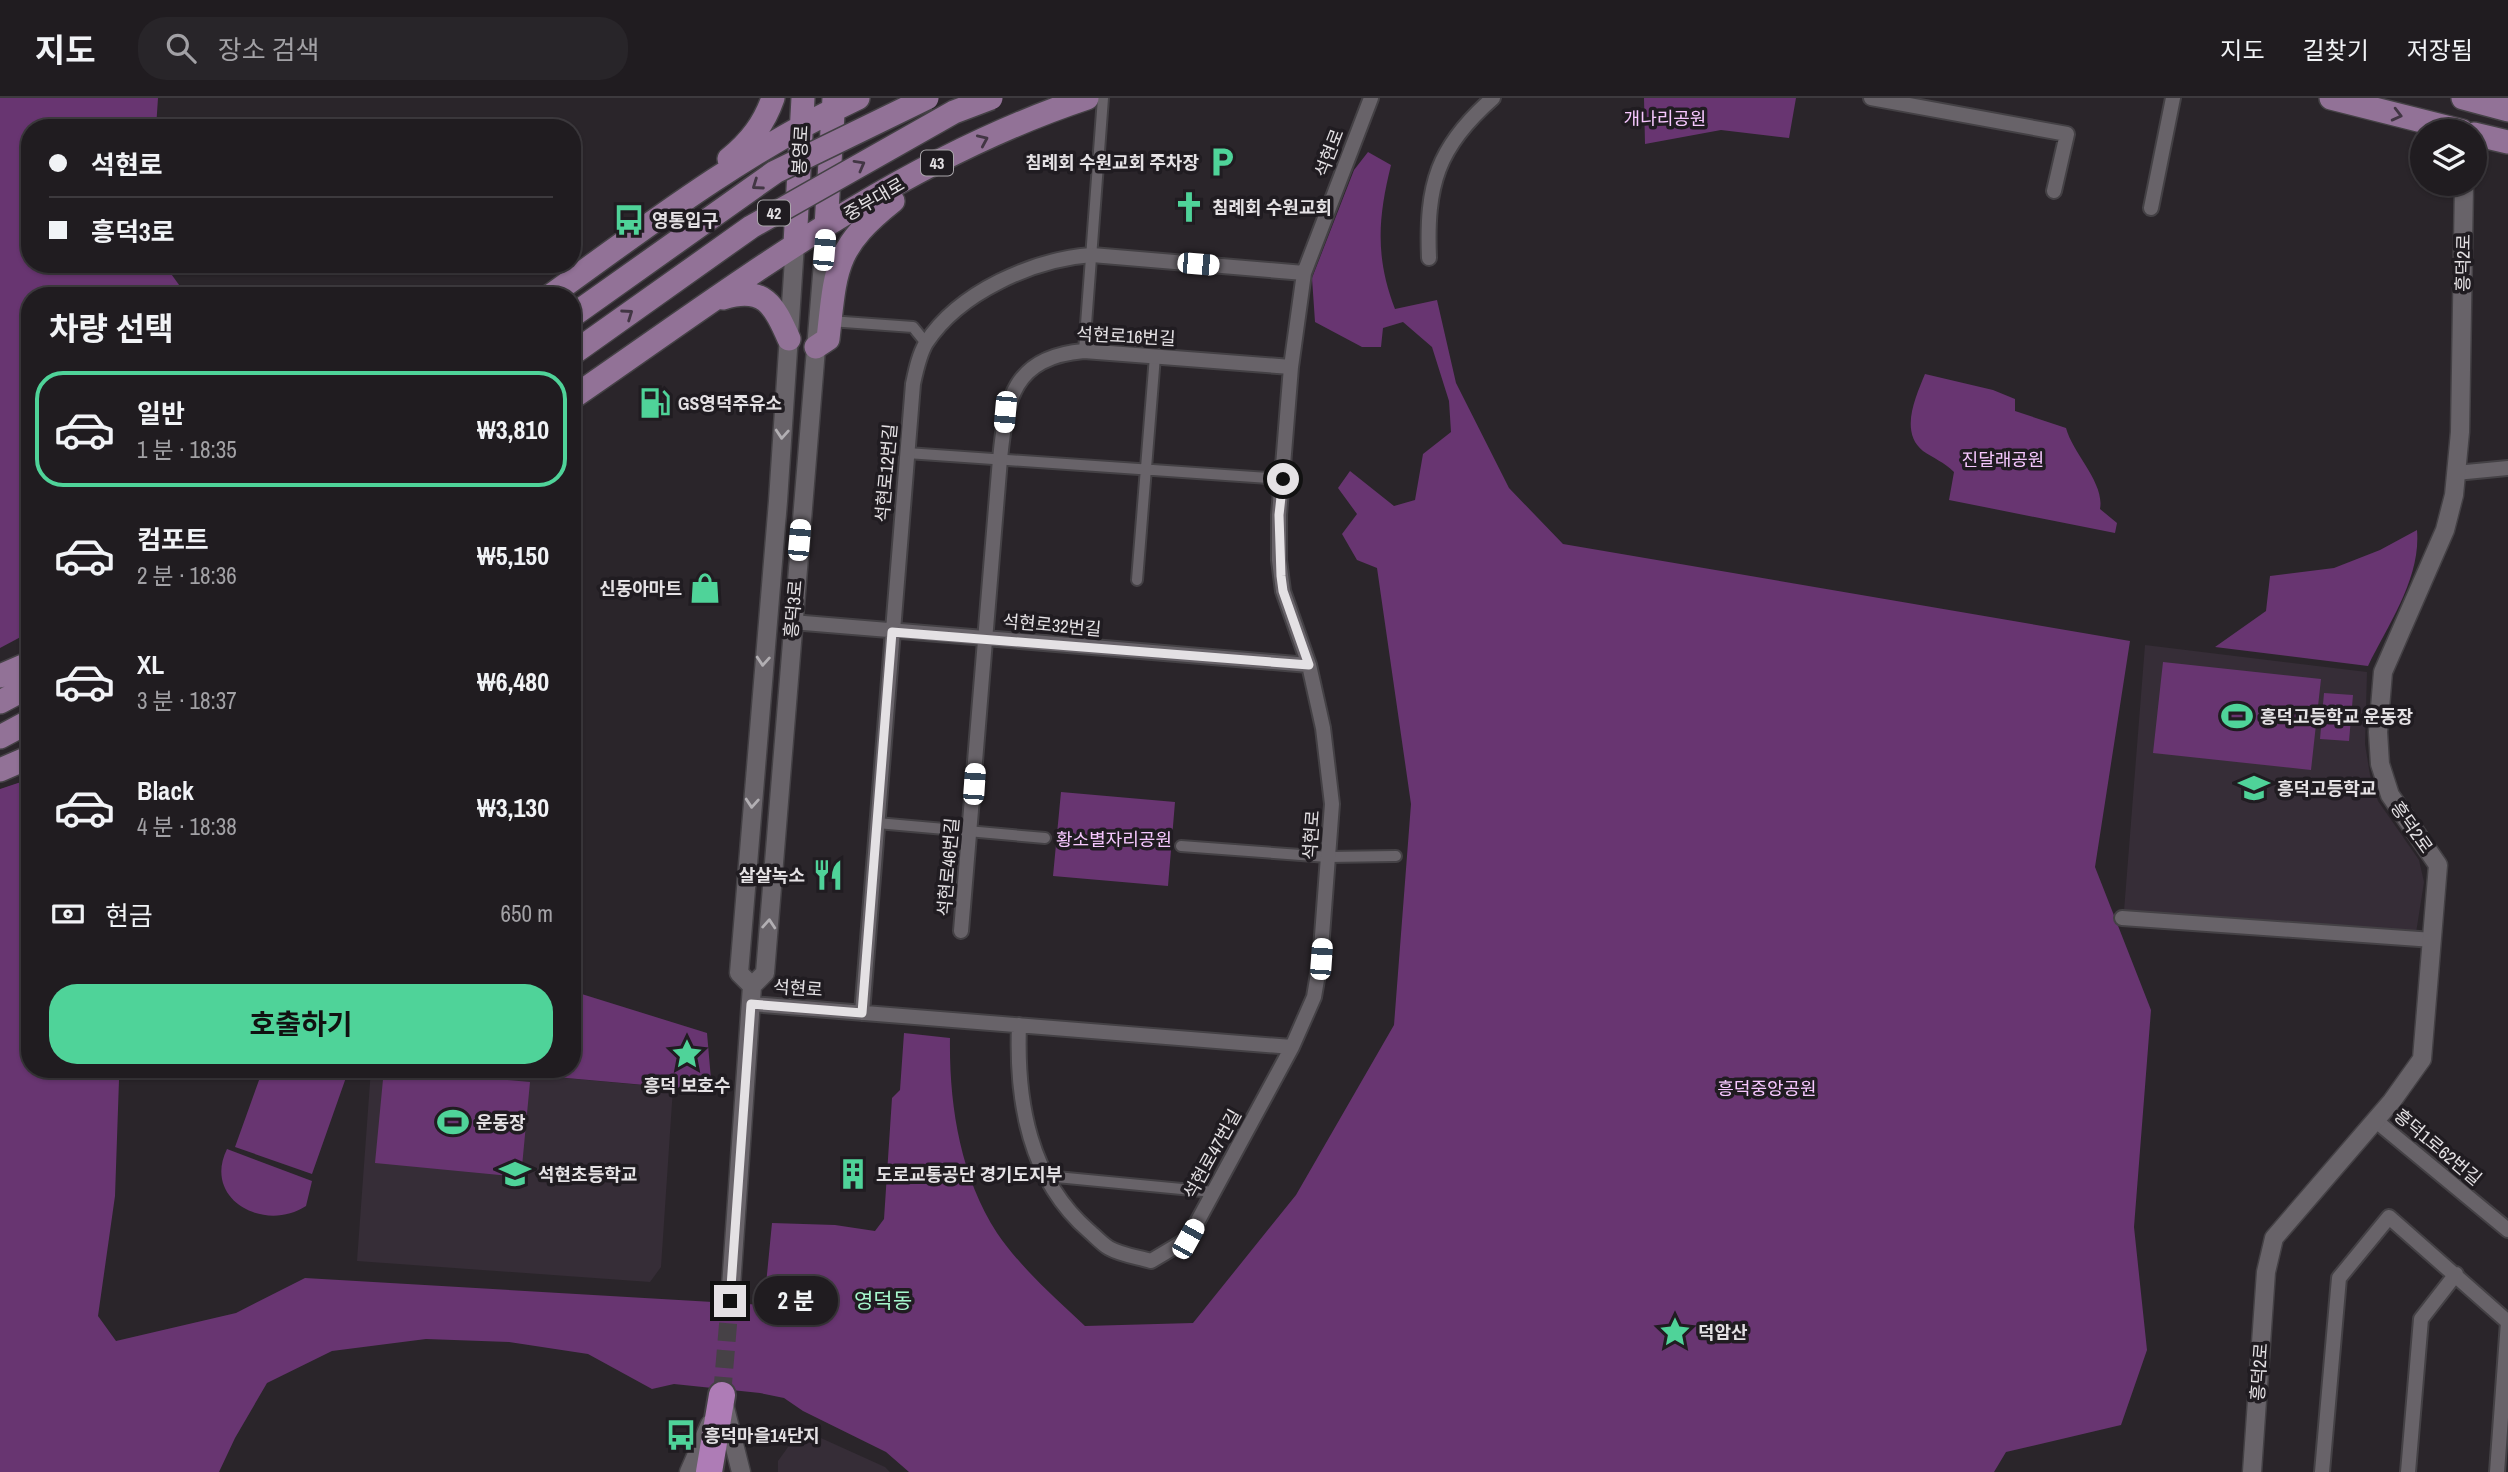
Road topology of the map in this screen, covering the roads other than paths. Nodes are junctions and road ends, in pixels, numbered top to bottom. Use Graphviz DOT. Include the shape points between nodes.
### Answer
graph roads {
  1 [pos="773,98"];
  2 [pos="803,98"];
  3 [pos="858,98"];
  4 [pos="927,98"];
  5 [pos="991,98"];
  6 [pos="1087,98"];
  7 [pos="1103,98"];
  8 [pos="1371,98"];
  9 [pos="1493,98"];
  10 [pos="1871,98"];
  11 [pos="2174,98"];
  12 [pos="2331,98"];
  13 [pos="2463,98"];
  14 [pos="834,104"];
  15 [pos="2508,110"];
  16 [pos="2414,119"];
  17 [pos="801,126"];
  18 [pos="2487,137"];
  19 [pos="2508,142"];
  20 [pos="949,156"];
  21 [pos="2054,191"];
  22 [pos="2464,196"];
  23 [pos="2151,208"];
  24 [pos="667,211"];
  25 [pos="826,226"];
  26 [pos="794,244"];
  27 [pos="1092,256"];
  28 [pos="1429,258"];
  29 [pos="1304,273"];
  30 [pos="562,287"];
  31 [pos="713,301"];
  32 [pos="581,310"];
  33 [pos="830,321"];
  34 [pos="789,339"];
  35 [pos="926,343"];
  36 [pos="816,347"];
  37 [pos="581,348"];
  38 [pos="1084,351"];
  39 [pos="1155,356"];
  40 [pos="1291,367"];
  41 [pos="581,392"];
  42 [pos="907,453"];
  43 [pos="1000,459"];
  44 [pos="2508,468"];
  45 [pos="1146,470"];
  46 [pos="2456,473"];
  47 [pos="1283,479"];
  48 [pos="1137,580"];
  49 [pos="792,622"];
  50 [pos="892,632"];
  51 [pos="985,639"];
  52 [pos="1309,665"];
  53 [pos="21,667"];
  54 [pos="0,676"];
  55 [pos="21,691"];
  56 [pos="0,702"];
  57 [pos="21,726"];
  58 [pos="0,737"];
  59 [pos="21,761"];
  60 [pos="0,770"];
  61 [pos="877,823"];
  62 [pos="970,832"];
  63 [pos="1045,838"];
  64 [pos="1181,846"];
  65 [pos="1396,856"];
  66 [pos="1328,858"];
  67 [pos="2122,918"];
  68 [pos="961,931"];
  69 [pos="2433,940"];
  70 [pos="752,995"];
  71 [pos="862,1013"];
  72 [pos="1019,1025"];
  73 [pos="1292,1047"];
  74 [pos="2375,1120"];
  75 [pos="1046,1176"];
  76 [pos="1213,1192"];
  77 [pos="2508,1230"];
  78 [pos="2456,1274"];
  79 [pos="730,1301"];
  80 [pos="2508,1322"];
  81 [pos="722,1395"];
  82 [pos="689,1472"];
  83 [pos="709,1472"];
  84 [pos="726,1472"];
  85 [pos="741,1472"];
  86 [pos="2252,1472"];
  87 [pos="2322,1472"];
  88 [pos="2408,1472"];
  89 [pos="2497,1472"];
  1 -- 24 [label="main road" via="766,119 746,145"];
  2 -- 17 [label="main road, 봉영로"];
  3 -- 14 [label="main road"];
  4 -- 32 [label="main road, 42, one-way, bridge" via="775,172"];
  37 -- 5 [label="main road, 42, one-way, bridge" via="751,227 954,112"];
  20 -- 6 [label="main road, 중부대로 / 43, one-way" via="1047,111"];
  7 -- 27 [label="street"];
  8 -- 29 [label="street, 석현로"];
  9 -- 28 [label="street" via="1464,124 1438,168 1427,217"];
  10 -- 21 [label="street" via="2067,134"];
  11 -- 23 [label="street"];
  12 -- 16 [label="main road, one-way"];
  13 -- 15 [label="main road"];
  14 -- 17 [label="main road"];
  14 -- 25 [label="main road, 봉영로"];
  17 -- 24 [label="main road"];
  17 -- 26 [label="main road, 봉영로"];
  18 -- 19 [label="main road"];
  20 -- 25 [label="main road, 중부대로 / 43"];
  20 -- 33 [label="main road" via="862,226 842,254"];
  22 -- 46 [label="street, 흥덕2로"];
  24 -- 30 [label="main road"];
  25 -- 26 [label="main road, 중부대로 / 43"];
  25 -- 36 [label="street, 흥덕3로"];
  26 -- 31 [label="main road, 중부대로"];
  26 -- 34 [label="street, 흥덕3로"];
  27 -- 29 [label="street, 석현로12번길"];
  27 -- 35 [label="street, 석현로12번길" via="1052,261 1006,278 970,299"];
  27 -- 38 [label="street"];
  29 -- 40 [label="street, 석현로"];
  31 -- 34 [label="main road" via="738,293 757,294 777,312"];
  31 -- 41 [label="main road, 중부대로"];
  33 -- 35 [label="street" via="913,327"];
  33 -- 36 [label="main road" via="828,339"];
  34 -- 70 [label="street, 흥덕3로, one-way" via="739,973"];
  35 -- 42 [label="street, 석현로12번길" via="913,384"];
  36 -- 49 [label="street, 흥덕3로"];
  38 -- 39 [label="street, 석현로16번길"];
  38 -- 43 [label="street, 석현로16번길" via="1062,353 1040,363 1020,381 1005,412"];
  39 -- 40 [label="street, 석현로16번길"];
  39 -- 45 [label="street"];
  40 -- 47 [label="street, 석현로"];
  42 -- 43 [label="street"];
  42 -- 50 [label="street, 석현로12번길"];
  43 -- 45 [label="street"];
  43 -- 51 [label="street, 석현로16번길"];
  44 -- 46 [label="street"];
  45 -- 47 [label="street"];
  45 -- 48 [label="street"];
  46 -- 69 [label="street, 흥덕2로" via="2445,530 2383,672 2378,732 2380,764 2390,795 2438,865"];
  47 -- 52 [label="street, 석현로" via="1280,570"];
  49 -- 50 [label="street, 석현로32번길"];
  70 -- 49 [label="street, 흥덕3로, one-way" via="765,973"];
  50 -- 51 [label="street, 석현로32번길"];
  50 -- 61 [label="street, 석현로12번길"];
  51 -- 52 [label="street, 석현로32번길"];
  51 -- 62 [label="street, 석현로46번길"];
  52 -- 66 [label="street, 석현로" via="1332,804"];
  53 -- 54 [label="main road"];
  55 -- 56 [label="main road"];
  57 -- 58 [label="main road"];
  59 -- 60 [label="main road"];
  61 -- 62 [label="street"];
  61 -- 71 [label="street, 석현로12번길"];
  62 -- 63 [label="street"];
  62 -- 68 [label="street, 석현로46번길"];
  64 -- 66 [label="street"];
  65 -- 66 [label="street"];
  66 -- 73 [label="street, 석현로" via="1314,997"];
  67 -- 69 [label="street"];
  69 -- 74 [label="street, 흥덕2로" via="2422,1059"];
  70 -- 71 [label="street, 석현로"];
  70 -- 79 [label="street, 흥덕3로"];
  71 -- 72 [label="street, 석현로"];
  72 -- 73 [label="street, 석현로"];
  72 -- 75 [label="street, 석현로47번길" via="1021,1105 1028,1136"];
  73 -- 76 [label="street, 석현로47번길"];
  74 -- 77 [label="street, 흥덕1로62번길"];
  74 -- 86 [label="street, 흥덕2로" via="2274,1238 2266,1272"];
  75 -- 76 [label="street"];
  75 -- 76 [label="street, 석현로47번길" via="1067,1212 1110,1249 1151,1261 1188,1239"];
  78 -- 80 [label="street"];
  78 -- 87 [label="street" via="2389,1217 2339,1278"];
  78 -- 88 [label="street" via="2421,1319"];
  80 -- 89 [label="street"];
  81 -- 82 [label="street"];
  81 -- 83 [label="highway"];
  81 -- 84 [label="highway"];
  81 -- 85 [label="street"];
}
